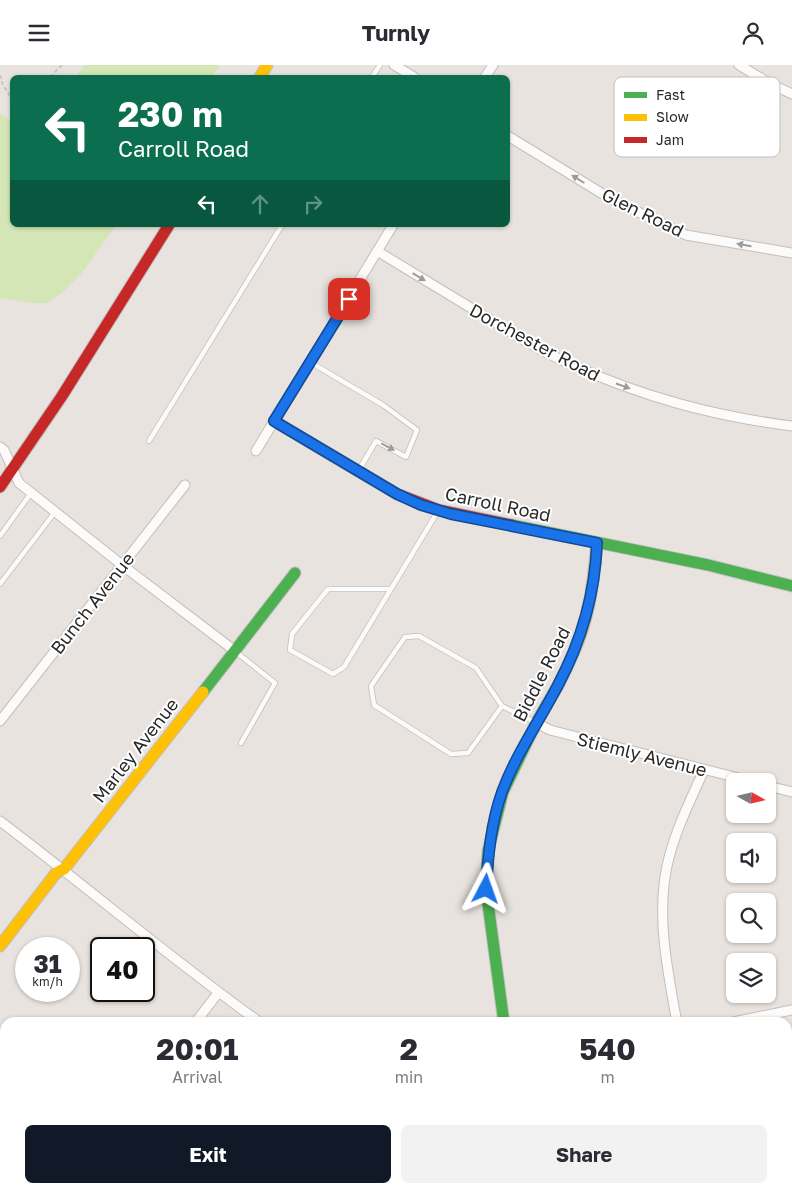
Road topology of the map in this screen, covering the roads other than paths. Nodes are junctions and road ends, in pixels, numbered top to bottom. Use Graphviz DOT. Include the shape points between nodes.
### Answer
graph roads {
  1 [pos="394,65"];
  2 [pos="739,65"];
  3 [pos="411,75"];
  4 [pos="759,77"];
  5 [pos="780,88"];
  6 [pos="792,94"];
  7 [pos="510,136"];
  8 [pos="168,227"];
  9 [pos="281,227"];
  10 [pos="392,227"];
  11 [pos="377,251"];
  12 [pos="792,253"];
  13 [pos="310,362"];
  14 [pos="274,421"];
  15 [pos="792,426"];
  16 [pos="149,441"];
  17 [pos="0,447"];
  18 [pos="256,451"];
  19 [pos="13,469"];
  20 [pos="358,471"];
  21 [pos="185,485"];
  22 [pos="0,487"];
  23 [pos="31,493"];
  24 [pos="439,510"];
  25 [pos="55,512"];
  26 [pos="0,536"];
  27 [pos="597,543"];
  28 [pos="122,565"];
  29 [pos="295,573"];
  30 [pos="0,584"];
  31 [pos="792,586"];
  32 [pos="391,589"];
  33 [pos="235,651"];
  34 [pos="502,706"];
  35 [pos="0,721"];
  36 [pos="536,723"];
  37 [pos="241,743"];
  38 [pos="704,770"];
  39 [pos="726,775"];
  40 [pos="776,787"];
  41 [pos="792,791"];
  42 [pos="0,821"];
  43 [pos="64,869"];
  44 [pos="0,946"];
  45 [pos="218,993"];
  46 [pos="792,1010"];
  47 [pos="200,1017"];
  48 [pos="252,1017"];
  49 [pos="503,1017"];
  50 [pos="676,1017"];
  51 [pos="758,1017"];
  1 -- 3 [label="street"];
  2 -- 4 [label="street"];
  5 -- 6 [label="street"];
  12 -- 7 [label="street, Glen Road, one-way" via="686,235 611,199"];
  8 -- 19 [label="street"];
  9 -- 16 [label="lane"];
  10 -- 11 [label="street"];
  11 -- 13 [label="street"];
  11 -- 15 [label="street, Dorchester Road, one-way" via="568,364 675,404 750,421"];
  13 -- 14 [label="street"];
  20 -- 13 [label="lane, one-way" via="376,441 406,457 417,430 383,405"];
  14 -- 18 [label="street"];
  14 -- 20 [label="street, Carroll Road"];
  17 -- 19 [label="street"];
  19 -- 22 [label="street"];
  19 -- 23 [label="street" via="19,483"];
  20 -- 24 [label="street, Carroll Road" via="397,494"];
  21 -- 28 [label="street, Bunch Avenue"];
  23 -- 25 [label="street"];
  23 -- 26 [label="lane"];
  24 -- 27 [label="street, Carroll Road"];
  24 -- 32 [label="lane"];
  25 -- 28 [label="street"];
  25 -- 30 [label="lane"];
  27 -- 31 [label="street, Carroll Road"];
  27 -- 36 [label="street, Biddle Road" via="588,613 581,636"];
  28 -- 33 [label="street"];
  28 -- 35 [label="street, Bunch Avenue"];
  29 -- 33 [label="street, Marley Avenue"];
  32 -- 32 [label="lane" via="344,667 332,674 290,650 292,634 328,589"];
  33 -- 37 [label="lane" via="275,683"];
  33 -- 43 [label="street, Marley Avenue"];
  34 -- 34 [label="lane" via="476,668 419,636 404,637 371,686 374,705 451,753 468,753"];
  34 -- 36 [label="lane"];
  36 -- 38 [label="street, Stiemly Avenue" via="550,730"];
  36 -- 49 [label="street, Biddle Road" via="502,792 488,851 486,889"];
  38 -- 39 [label="street, Stiemly Avenue"];
  38 -- 50 [label="street" via="675,837 664,885 665,952"];
  40 -- 41 [label="street"];
  42 -- 43 [label="street"];
  43 -- 44 [label="street, Marley Avenue" via="56,873"];
  43 -- 45 [label="street"];
  45 -- 47 [label="street"];
  45 -- 48 [label="street"];
  46 -- 51 [label="street"];
}
